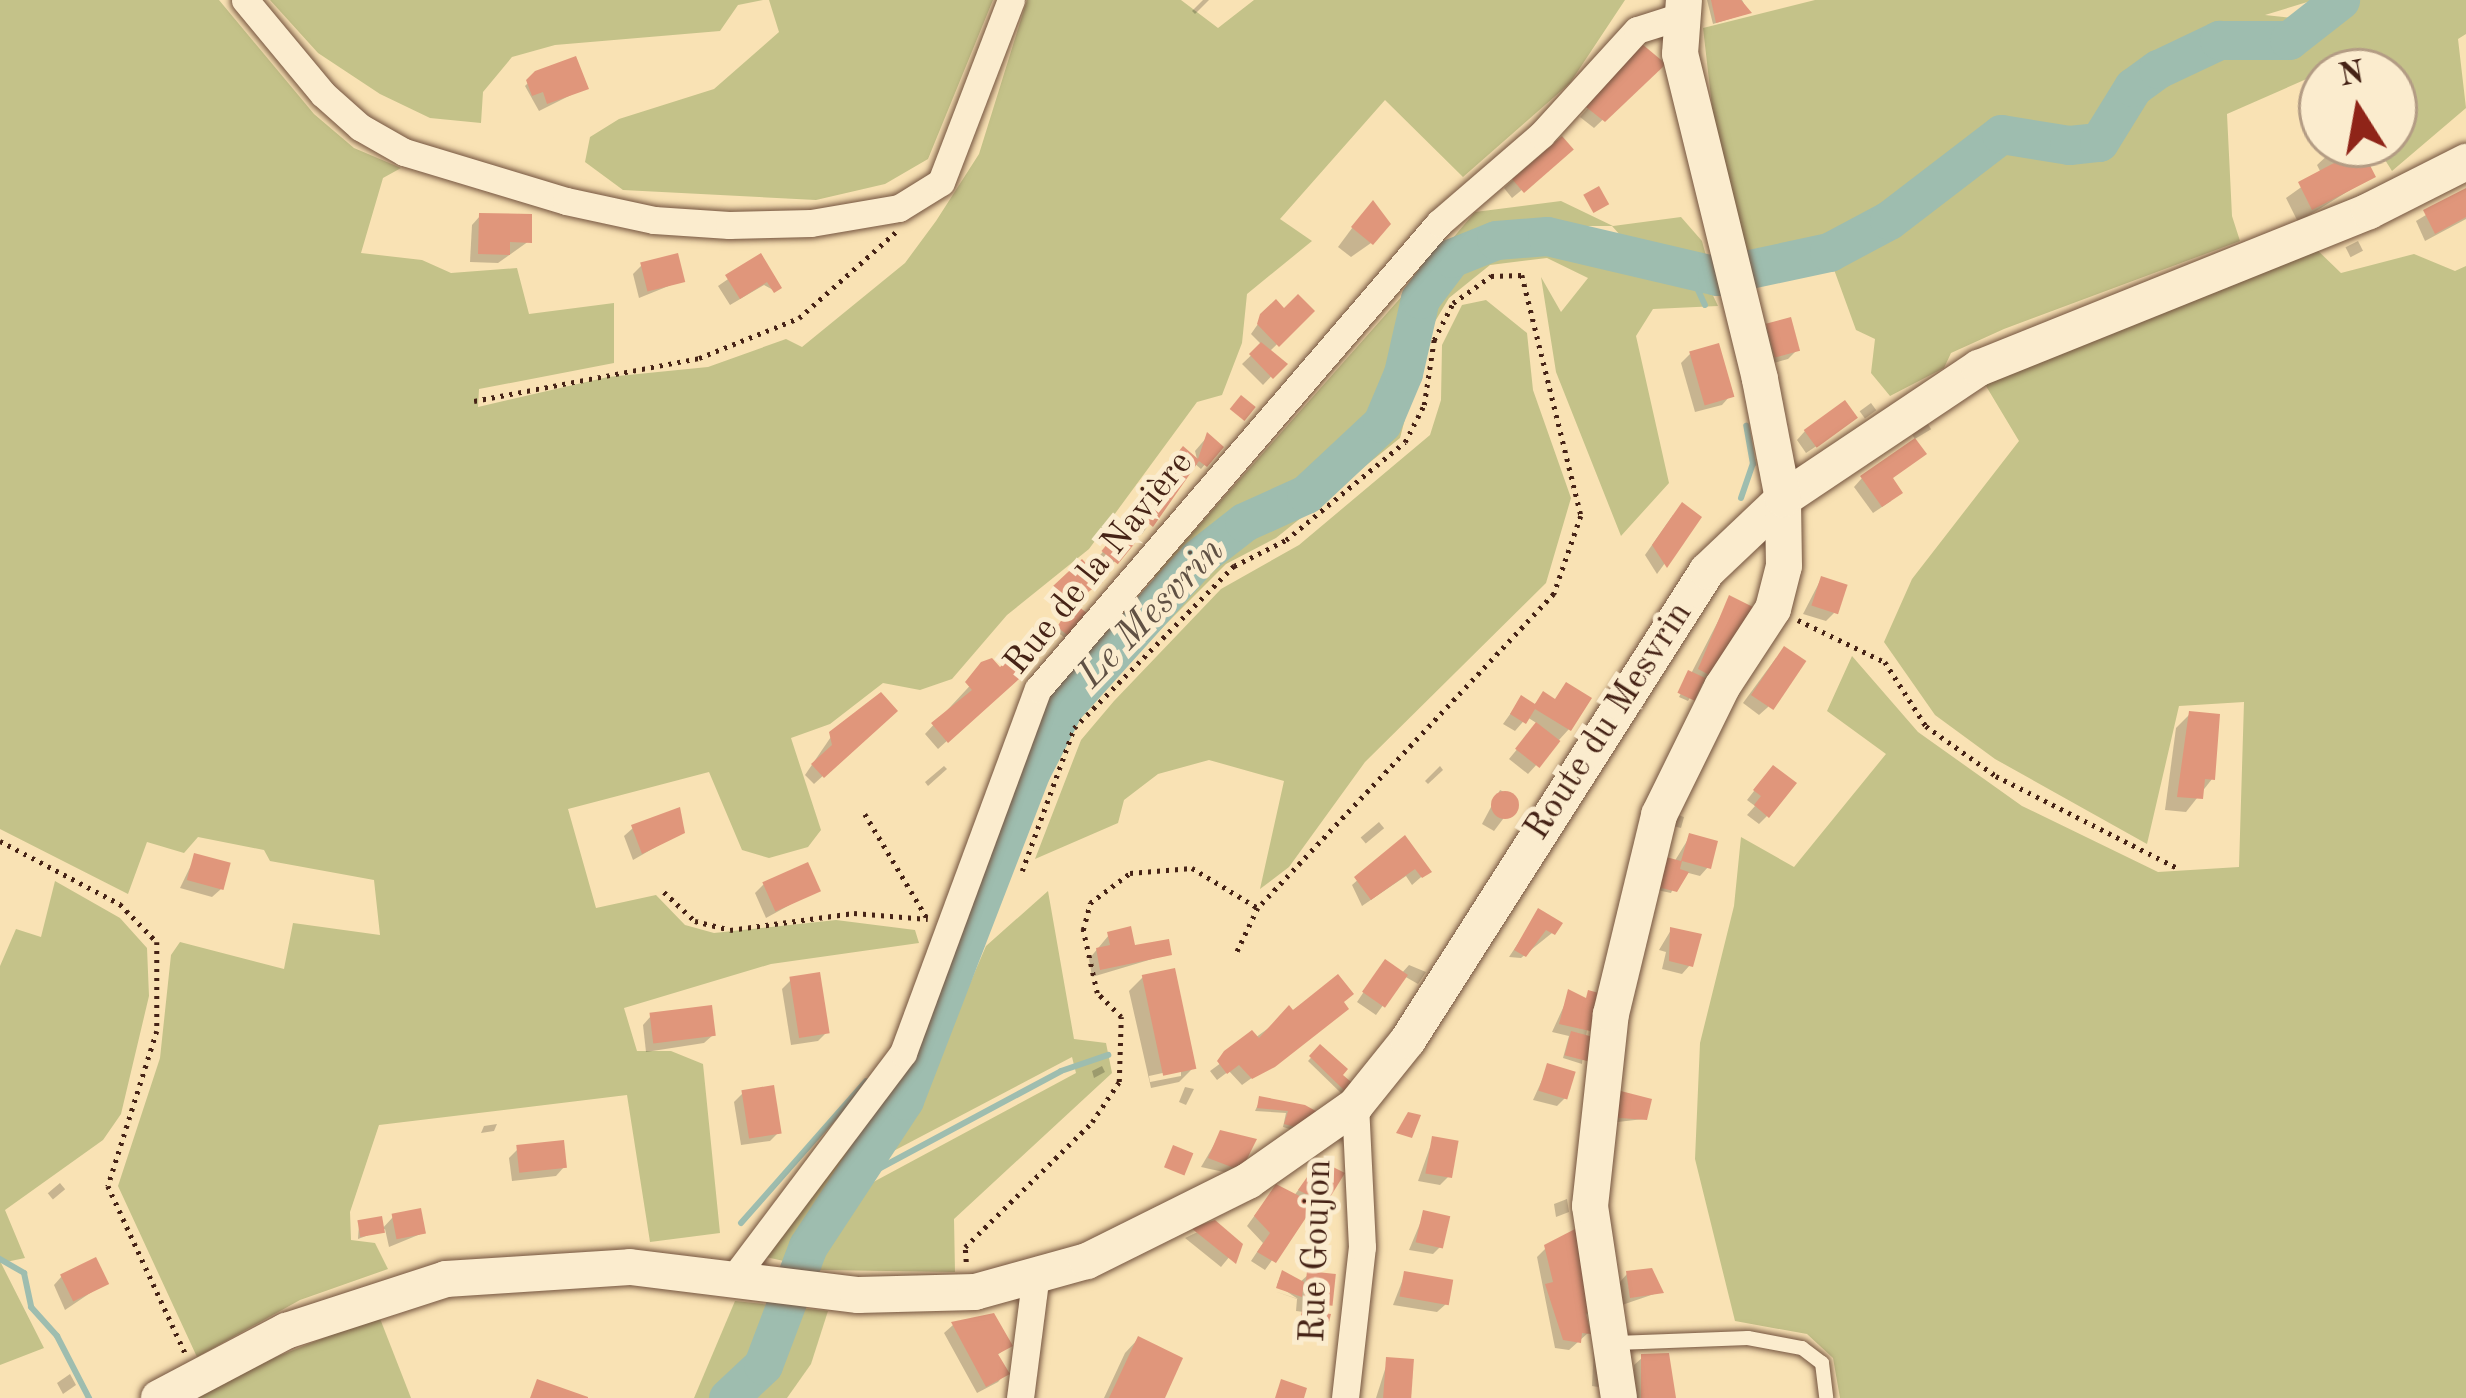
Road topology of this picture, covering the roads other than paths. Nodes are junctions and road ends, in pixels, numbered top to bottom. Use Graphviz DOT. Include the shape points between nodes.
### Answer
graph roads {
  1 [pos="245,0"];
  2 [pos="1011,0"];
  3 [pos="1683,8"];
  4 [pos="2466,162"];
  5 [pos="1783,499"];
  6 [pos="1355,1106"];
  7 [pos="750,1278"];
  8 [pos="1035,1281"];
  9 [pos="1616,1343"];
  10 [pos="159,1398"];
  11 [pos="1020,1398"];
  12 [pos="1345,1398"];
  13 [pos="1619,1398"];
  14 [pos="1826,1398"];
  1 -- 2 [label="street" via="323,94 360,128 404,152 566,201 729,225 811,223 898,208 940,182"];
  3 -- 5 [label="main road" via="1681,54"];
  3 -- 7 [label="street, Rue de la Navière" via="1637,30 1541,135 1439,223 1038,689 939,928 903,1053"];
  4 -- 5 [label="main road, Route du Mesvrin" via="2369,211 1979,368"];
  5 -- 6 [label="main road, Route du Mesvrin" via="1707,571 1408,1040"];
  5 -- 9 [label="main road" via="1784,566 1773,609 1712,706 1659,814 1611,1013 1589,1190"];
  6 -- 8 [label="main road, Route du Mesvrin" via="1249,1181"];
  6 -- 12 [label="street, Rue Goujon" via="1362,1247"];
  7 -- 8 [label="main road, Route du Mesvrin" via="902,1298"];
  7 -- 10 [label="main road, Route du Mesvrin" via="578,1266 446,1280 345,1308"];
  8 -- 11 [label="street"];
  9 -- 13 [label="main road"];
  9 -- 14 [label="lane" via="1748,1338 1802,1348 1822,1363"];
}
